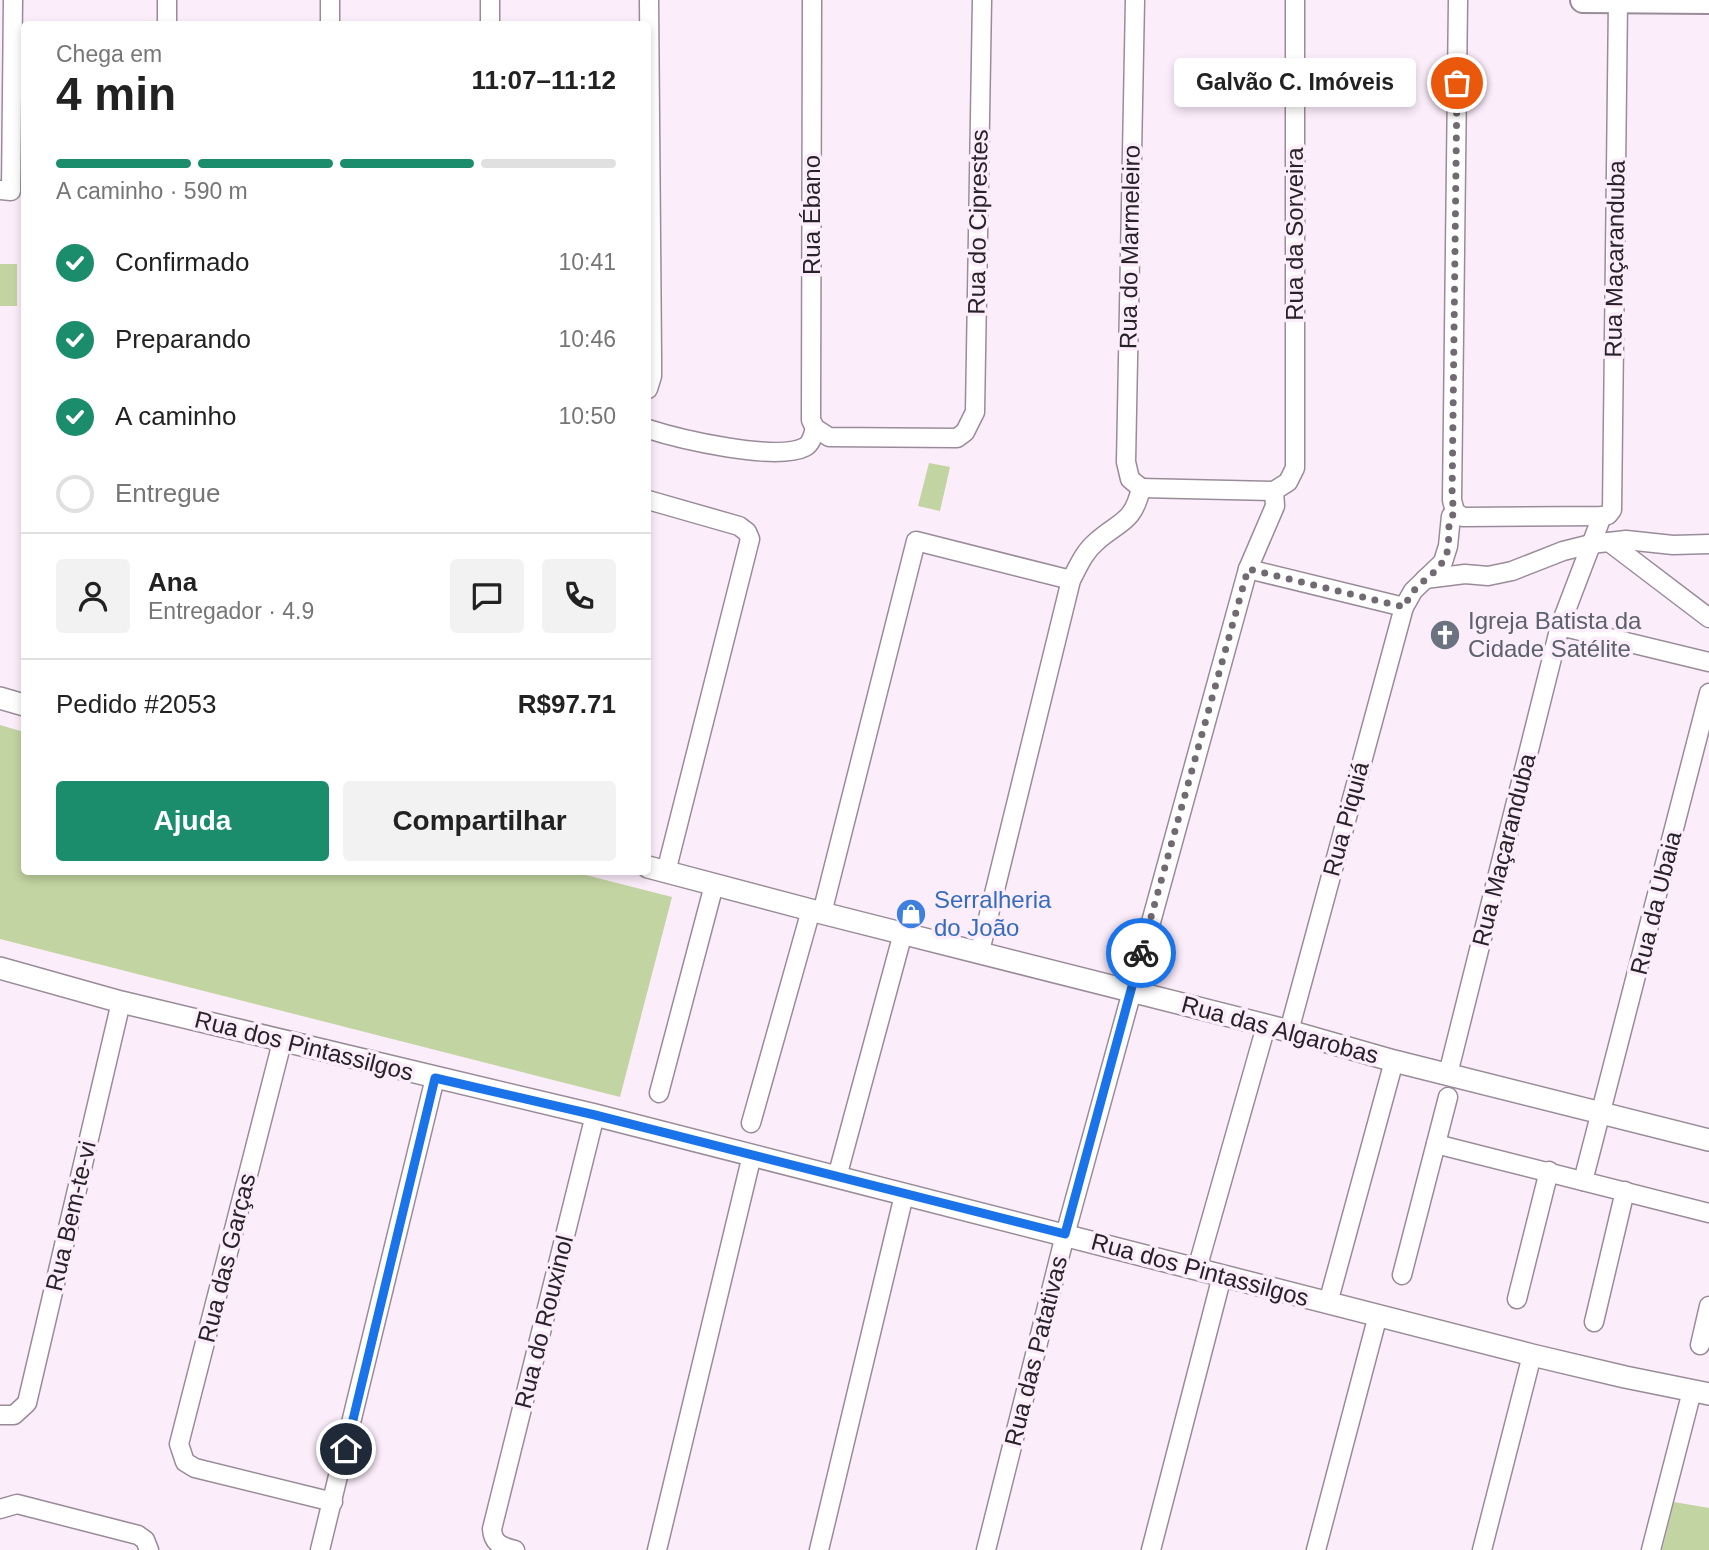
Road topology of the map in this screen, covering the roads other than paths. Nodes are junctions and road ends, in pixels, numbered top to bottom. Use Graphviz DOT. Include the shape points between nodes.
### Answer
graph roads {
  1 [pos="13,0"];
  2 [pos="167,0"];
  3 [pos="330,0"];
  4 [pos="490,0"];
  5 [pos="649,0"];
  6 [pos="812,0"];
  7 [pos="982,0"];
  8 [pos="1135,0"];
  9 [pos="1295,0"];
  10 [pos="1458,0"];
  11 [pos="1583,0"];
  12 [pos="1618,1"];
  13 [pos="1709,1"];
  14 [pos="167,21"];
  15 [pos="330,21"];
  16 [pos="490,21"];
  17 [pos="649,21"];
  18 [pos="5,190"];
  19 [pos="651,238"];
  20 [pos="651,379"];
  21 [pos="815,428"];
  22 [pos="651,430"];
  23 [pos="1141,488"];
  24 [pos="1274,491"];
  25 [pos="651,501"];
  26 [pos="1459,514"];
  27 [pos="1605,516"];
  28 [pos="1600,543"];
  29 [pos="1709,544"];
  30 [pos="1248,569"];
  31 [pos="1424,579"];
  32 [pos="1071,580"];
  33 [pos="1404,607"];
  34 [pos="1709,618"];
  35 [pos="1560,626"];
  36 [pos="1709,662"];
  37 [pos="1709,694"];
  38 [pos="0,698"];
  39 [pos="21,704"];
  40 [pos="657,869"];
  41 [pos="714,884"];
  42 [pos="817,912"];
  43 [pos="903,933"];
  44 [pos="980,951"];
  45 [pos="0,968"];
  46 [pos="1131,991"];
  47 [pos="121,1002"];
  48 [pos="1266,1026"];
  49 [pos="1289,1031"];
  50 [pos="282,1042"];
  51 [pos="1394,1061"];
  52 [pos="1447,1074"];
  53 [pos="435,1078"];
  54 [pos="659,1093"];
  55 [pos="1448,1097"];
  56 [pos="1602,1113"];
  57 [pos="595,1115"];
  58 [pos="751,1124"];
  59 [pos="1709,1140"];
  60 [pos="1436,1144"];
  61 [pos="752,1155"];
  62 [pos="1549,1171"];
  63 [pos="837,1177"];
  64 [pos="1583,1181"];
  65 [pos="1625,1191"];
  66 [pos="904,1195"];
  67 [pos="1709,1213"];
  68 [pos="1065,1234"];
  69 [pos="1197,1269"];
  70 [pos="1402,1275"];
  71 [pos="1222,1276"];
  72 [pos="1517,1298"];
  73 [pos="1328,1303"];
  74 [pos="1709,1306"];
  75 [pos="1378,1315"];
  76 [pos="1594,1322"];
  77 [pos="1700,1345"];
  78 [pos="1532,1355"];
  79 [pos="1701,1393"];
  80 [pos="2,1415"];
  81 [pos="333,1502"];
  82 [pos="9,1507"];
  83 [pos="149,1550"];
  84 [pos="320,1550"];
  85 [pos="515,1550"];
  86 [pos="657,1550"];
  87 [pos="819,1550"];
  88 [pos="986,1550"];
  89 [pos="1151,1550"];
  90 [pos="1316,1550"];
  91 [pos="1482,1550"];
  92 [pos="1651,1550"];
  1 -- 18 [label="street"];
  2 -- 14 [label="street"];
  3 -- 15 [label="street"];
  4 -- 16 [label="street"];
  5 -- 17 [label="street"];
  6 -- 21 [label="street, Rua Ébano" via="810,413"];
  7 -- 21 [label="street, Rua do Ciprestes" via="975,412 957,438 829,438"];
  8 -- 23 [label="street, Rua do Marmeleiro" via="1126,462 1130,479"];
  9 -- 24 [label="street, Rua da Sorveira" via="1295,468 1288,482"];
  10 -- 26 [label="street" via="1452,500"];
  11 -- 12 [label="main road"];
  12 -- 13 [label="main road"];
  12 -- 27 [label="street, Rua Maçaranduba" via="1612,510"];
  19 -- 20 [label="street"];
  21 -- 22 [label="street" via="806,447 783,452 739,449"];
  23 -- 24 [label="street"];
  23 -- 32 [label="street" via="1131,515 1093,544"];
  24 -- 30 [label="street" via="1275,506"];
  25 -- 40 [label="street" via="739,526 750,539"];
  26 -- 27 [label="street"];
  26 -- 31 [label="street" via="1451,516 1443,562"];
  27 -- 28 [label="street, Rua Maçaranduba"];
  28 -- 29 [label="street"];
  28 -- 31 [label="street" via="1488,576"];
  28 -- 34 [label="street"];
  28 -- 35 [label="street, Rua Maçaranduba"];
  30 -- 33 [label="street"];
  30 -- 46 [label="street"];
  31 -- 33 [label="street"];
  32 -- 42 [label="street" via="916,541"];
  32 -- 44 [label="street"];
  33 -- 49 [label="street, Rua Piquiá"];
  35 -- 36 [label="street"];
  35 -- 52 [label="street, Rua Maçaranduba"];
  37 -- 56 [label="street, Rua da Ubaia"];
  38 -- 39 [label="street"];
  40 -- 41 [label="street, Rua das Algarobas"];
  41 -- 42 [label="street, Rua das Algarobas"];
  41 -- 54 [label="street"];
  42 -- 43 [label="street, Rua das Algarobas"];
  42 -- 58 [label="street"];
  43 -- 44 [label="street, Rua das Algarobas"];
  43 -- 63 [label="street"];
  44 -- 46 [label="street, Rua das Algarobas"];
  45 -- 47 [label="street, Rua dos Pintassilgos"];
  46 -- 48 [label="street, Rua das Algarobas"];
  46 -- 68 [label="street, Rua das Patativas"];
  47 -- 50 [label="street, Rua dos Pintassilgos"];
  47 -- 80 [label="street, Rua Bem-te-vi" via="27,1403 14,1415"];
  48 -- 49 [label="street, Rua das Algarobas"];
  48 -- 69 [label="street"];
  49 -- 51 [label="street, Rua das Algarobas"];
  50 -- 53 [label="street, Rua dos Pintassilgos"];
  50 -- 81 [label="street, Rua das Garças" via="179,1444 185,1462 195,1468"];
  51 -- 52 [label="street, Rua das Algarobas"];
  51 -- 73 [label="street"];
  52 -- 56 [label="street, Rua das Algarobas"];
  53 -- 57 [label="street, Rua dos Pintassilgos"];
  53 -- 81 [label="street"];
  55 -- 60 [label="street"];
  56 -- 59 [label="street, Rua das Algarobas"];
  56 -- 64 [label="street, Rua da Ubaia"];
  57 -- 61 [label="street, Rua dos Pintassilgos"];
  57 -- 85 [label="street, Rua do Rouxinol" via="492,1529 496,1542"];
  60 -- 62 [label="street"];
  60 -- 70 [label="street"];
  61 -- 63 [label="street, Rua dos Pintassilgos"];
  61 -- 86 [label="street"];
  62 -- 64 [label="street"];
  62 -- 72 [label="street"];
  63 -- 66 [label="street, Rua dos Pintassilgos"];
  64 -- 65 [label="street"];
  65 -- 67 [label="street"];
  65 -- 76 [label="street"];
  66 -- 68 [label="street, Rua dos Pintassilgos"];
  66 -- 87 [label="street"];
  68 -- 69 [label="street, Rua dos Pintassilgos"];
  68 -- 88 [label="street, Rua das Patativas"];
  69 -- 71 [label="street, Rua dos Pintassilgos"];
  71 -- 73 [label="street, Rua dos Pintassilgos"];
  71 -- 89 [label="street"];
  73 -- 75 [label="street, Rua dos Pintassilgos"];
  74 -- 77 [label="street"];
  75 -- 78 [label="street, Rua dos Pintassilgos"];
  75 -- 90 [label="street"];
  78 -- 79 [label="street, Rua dos Pintassilgos"];
  78 -- 91 [label="street"];
  79 -- 92 [label="street"];
  81 -- 84 [label="street"];
  82 -- 83 [label="street" via="138,1535"];
}
